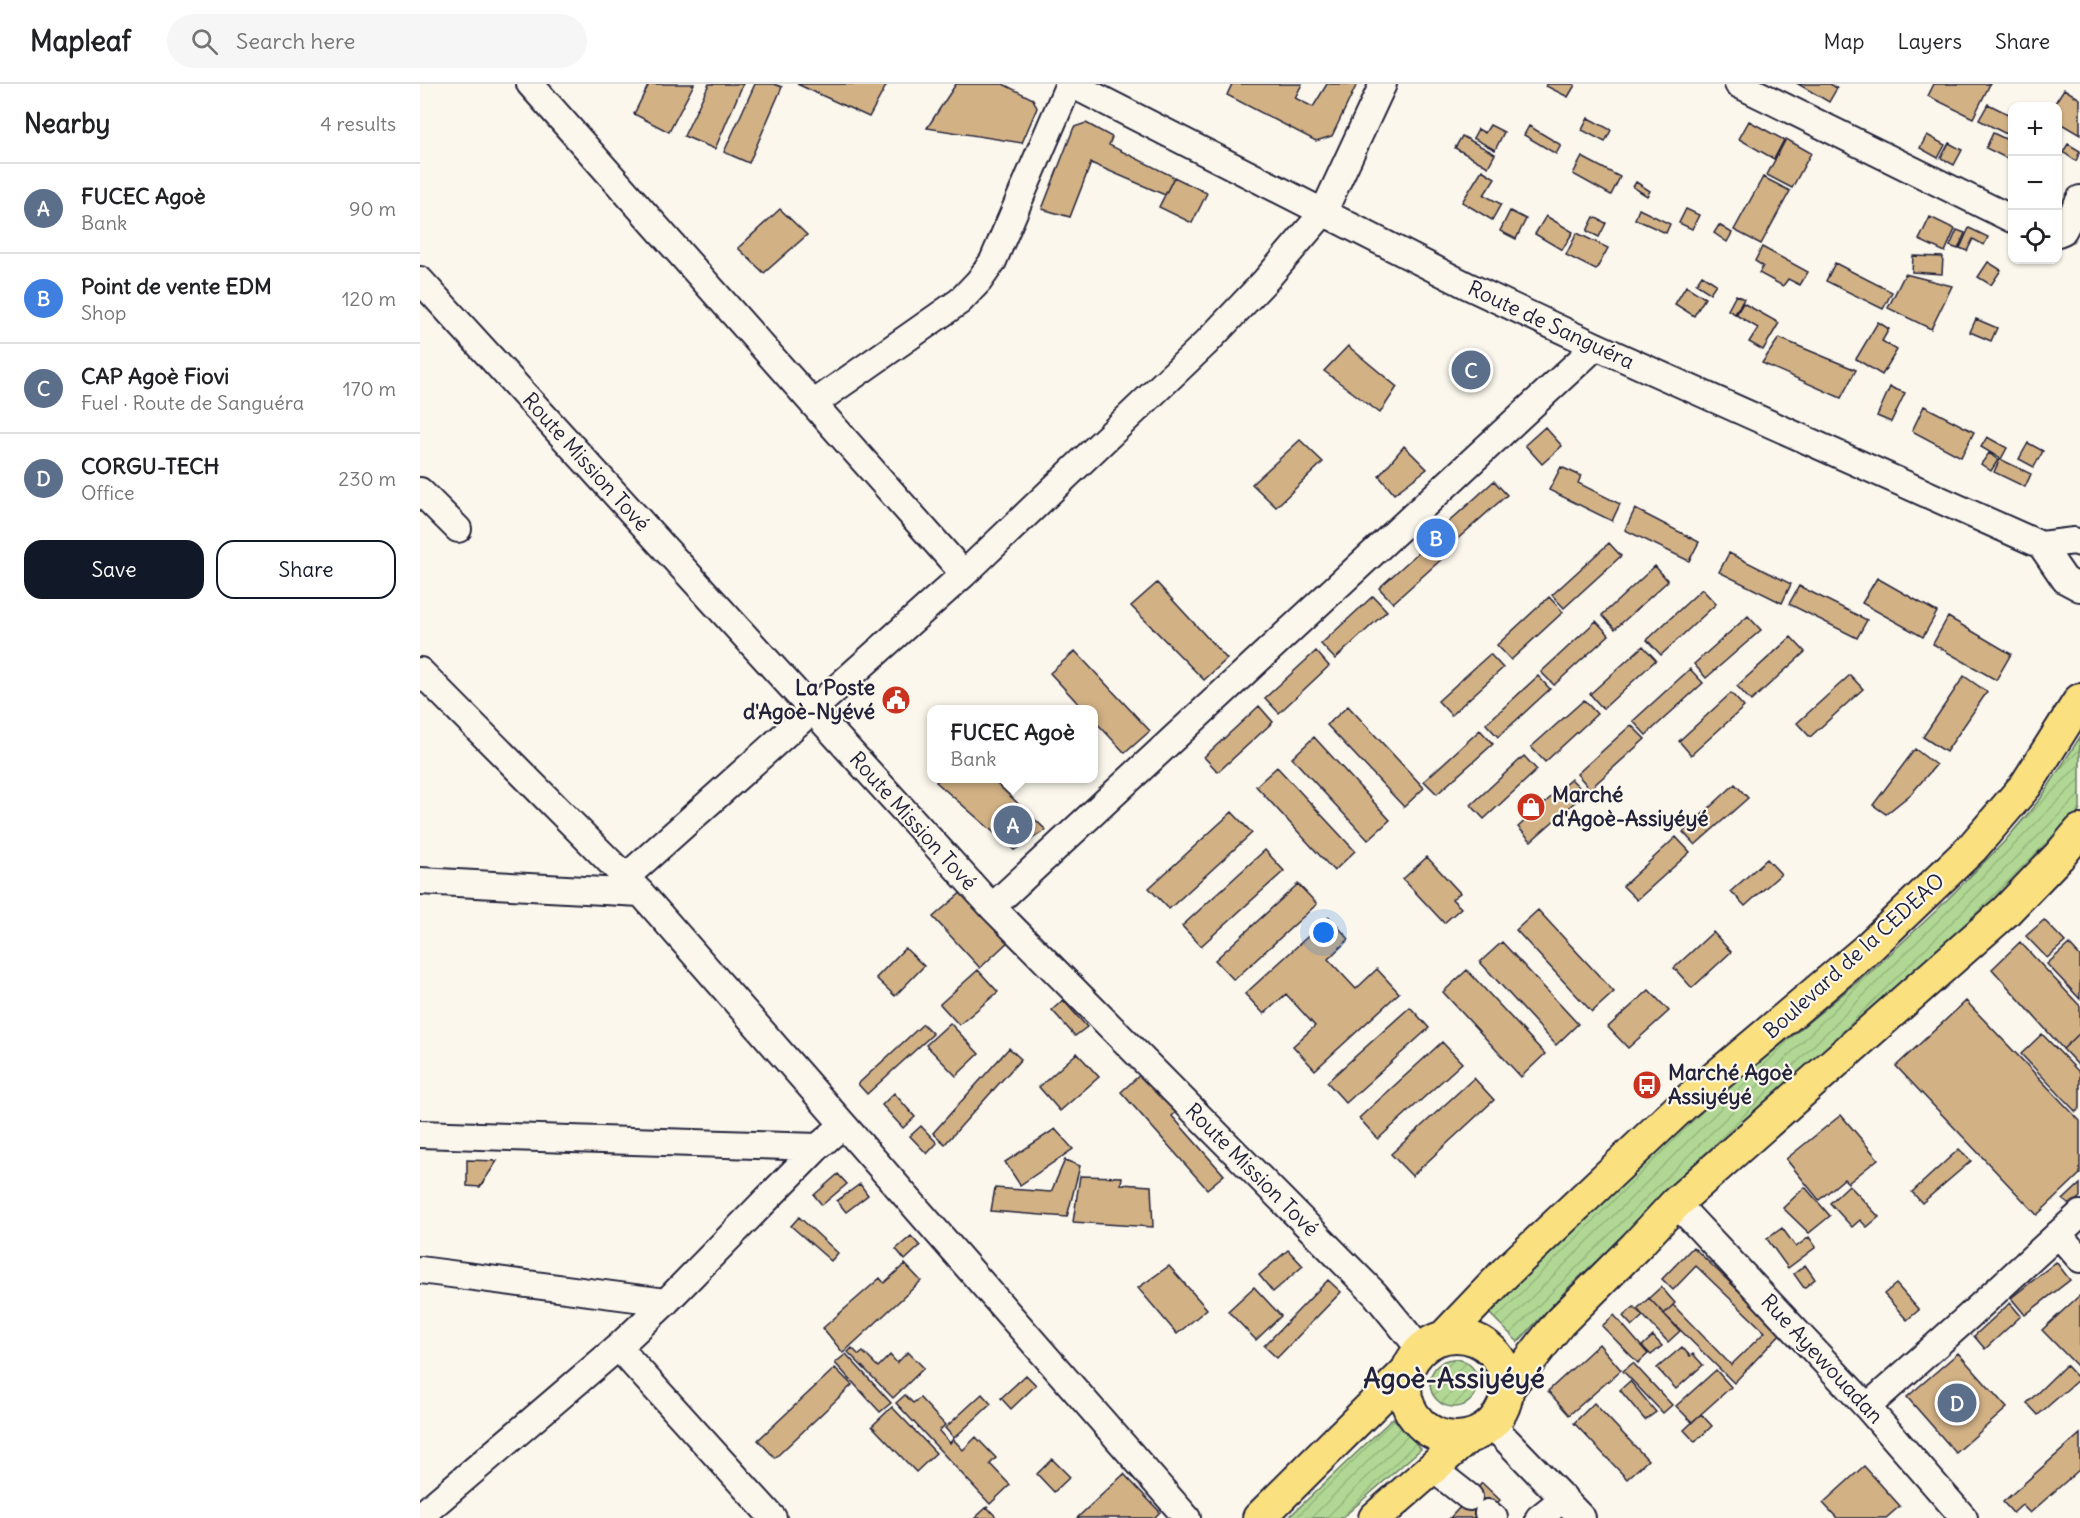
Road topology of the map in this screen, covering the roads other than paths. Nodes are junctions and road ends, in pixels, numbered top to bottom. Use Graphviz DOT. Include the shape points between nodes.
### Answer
graph roads {
  1 [pos="530,84"];
  2 [pos="1070,84"];
  3 [pos="1383,84"];
  4 [pos="1738,84"];
  5 [pos="2080,199"];
  6 [pos="1323,213"];
  7 [pos="2008,217"];
  8 [pos="2062,232"];
  9 [pos="420,280"];
  10 [pos="1596,346"];
  11 [pos="813,404"];
  12 [pos="420,491"];
  13 [pos="458,529"];
  14 [pos="2080,543"];
  15 [pos="2042,544"];
  16 [pos="964,574"];
  17 [pos="2080,588"];
  18 [pos="420,671"];
  19 [pos="2080,700"];
  20 [pos="813,710"];
  21 [pos="2080,831"];
  22 [pos="420,881"];
  23 [pos="633,885"];
  24 [pos="992,908"];
  25 [pos="843,1125"];
  26 [pos="420,1134"];
  27 [pos="818,1147"];
  28 [pos="1676,1203"];
  29 [pos="2080,1214"];
  30 [pos="2058,1234"];
  31 [pos="2080,1258"];
  32 [pos="420,1270"];
  33 [pos="666,1302"];
  34 [pos="618,1347"];
  35 [pos="1423,1353"];
  36 [pos="1508,1388"];
  37 [pos="1867,1407"];
  38 [pos="1479,1430"];
  39 [pos="1432,1468"];
  40 [pos="1564,1498"];
  41 [pos="1484,1509"];
  42 [pos="425,1513"];
  43 [pos="773,1518"];
  44 [pos="1187,1518"];
  45 [pos="1259,1518"];
  46 [pos="1375,1518"];
  47 [pos="1539,1518"];
  48 [pos="1582,1518"];
  49 [pos="1964,1518"];
  1 -- 11 [label="street"];
  2 -- 6 [label="street, Route de Sanguéra"];
  2 -- 11 [label="street" via="993,261 979,281 960,301"];
  3 -- 6 [label="street"];
  4 -- 7 [label="street"];
  5 -- 8 [label="street"];
  6 -- 10 [label="street, Route de Sanguéra"];
  6 -- 16 [label="street" via="1207,342"];
  9 -- 20 [label="street, Route Mission Tové"];
  10 -- 15 [label="street, Route de Sanguéra"];
  10 -- 24 [label="street"];
  11 -- 16 [label="street"];
  12 -- 13 [label="street"];
  14 -- 15 [label="street, Route de Sanguéra"];
  15 -- 17 [label="street" via="2066,580"];
  16 -- 20 [label="street"];
  18 -- 23 [label="street"];
  19 -- 35 [label="main road, Boulevard de la CEDEAO" via="2026,785 1972,848 1866,951 1685,1103"];
  20 -- 23 [label="street"];
  20 -- 24 [label="street, Route Mission Tové"];
  21 -- 28 [label="main road" via="2006,910"];
  22 -- 23 [label="street"];
  23 -- 25 [label="street"];
  24 -- 35 [label="street, Route Mission Tové" via="1375,1294"];
  25 -- 27 [label="street"];
  25 -- 44 [label="street"];
  26 -- 27 [label="street"];
  27 -- 33 [label="street"];
  28 -- 36 [label="main road" via="1559,1323"];
  28 -- 37 [label="street, Rue Ayewouadan"];
  29 -- 30 [label="street"];
  30 -- 31 [label="street"];
  30 -- 37 [label="street"];
  32 -- 33 [label="street"];
  33 -- 34 [label="street"];
  34 -- 42 [label="street"];
  34 -- 43 [label="street"];
  35 -- 36 [label="main road" via="1457,1335 1471,1337 1502,1362"];
  35 -- 38 [label="main road" via="1404,1385 1410,1411 1418,1422 1441,1436 1454,1438"];
  35 -- 45 [label="main road"];
  36 -- 38 [label="main road" via="1500,1414"];
  37 -- 49 [label="street, Rue Ayewouadan"];
  38 -- 39 [label="main road"];
  38 -- 40 [label="street"];
  39 -- 41 [label="street"];
  39 -- 46 [label="main road"];
  40 -- 47 [label="street"];
  40 -- 48 [label="street"];
}
